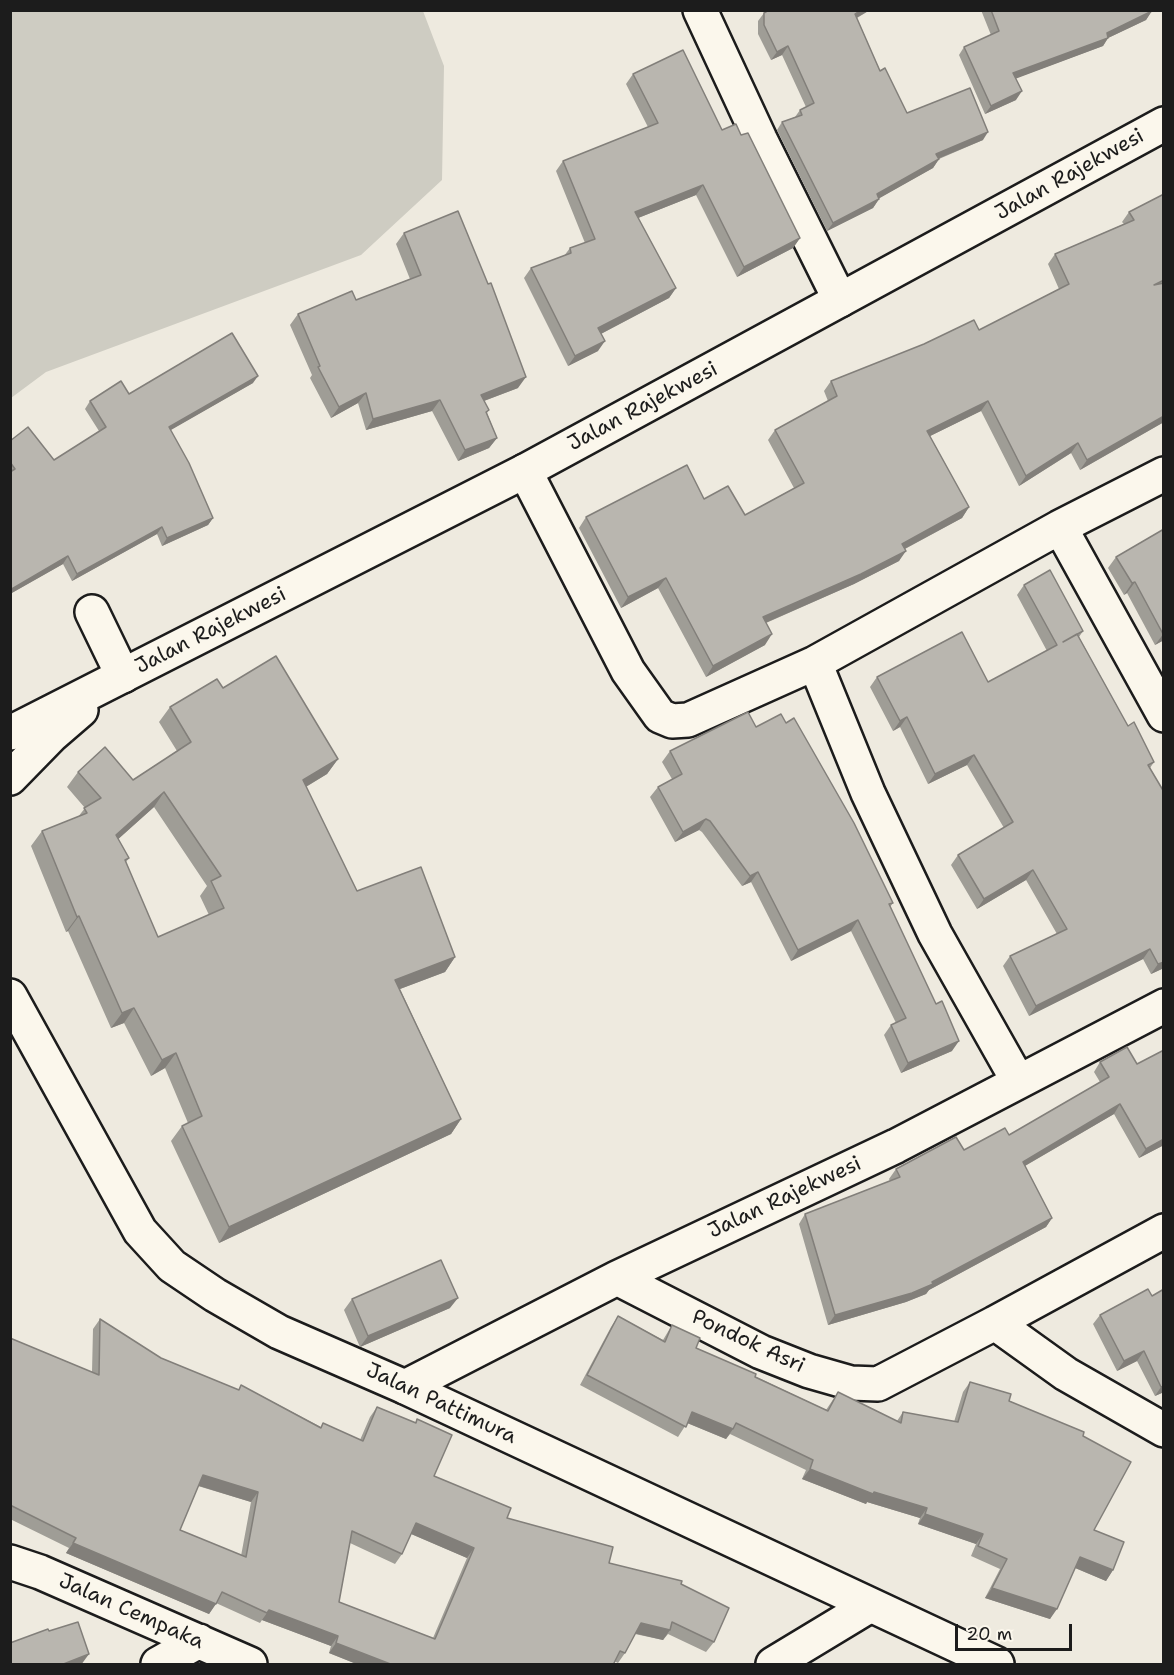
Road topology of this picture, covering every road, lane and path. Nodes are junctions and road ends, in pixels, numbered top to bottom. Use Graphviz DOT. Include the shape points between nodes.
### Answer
graph roads {
  1 [pos="700,10"];
  2 [pos="1164,124"];
  3 [pos="840,300"];
  4 [pos="525,471"];
  5 [pos="1164,474"];
  6 [pos="1060,527"];
  7 [pos="92,612"];
  8 [pos="815,663"];
  9 [pos="120,678"];
  10 [pos="1164,715"];
  11 [pos="10,733"];
  12 [pos="10,778"];
  13 [pos="11,998"];
  14 [pos="1164,1006"];
  15 [pos="1018,1081"];
  16 [pos="1164,1231"];
  17 [pos="616,1278"];
  18 [pos="995,1323"];
  19 [pos="405,1387"];
  20 [pos="1164,1430"];
  21 [pos="10,1562"];
  22 [pos="869,1606"];
  23 [pos="199,1641"];
  24 [pos="158,1665"];
  25 [pos="250,1665"];
  26 [pos="772,1665"];
  27 [pos="997,1665"];
  1 -- 3 [label="main road"];
  2 -- 3 [label="main road, Jalan Rajekwesi"];
  3 -- 4 [label="main road, Jalan Rajekwesi"];
  4 -- 8 [label="main road" via="628,671 660,716 672,721 688,720"];
  4 -- 9 [label="main road, Jalan Rajekwesi"];
  5 -- 6 [label="main road"];
  6 -- 8 [label="main road"];
  6 -- 10 [label="main road"];
  7 -- 9 [label="main road"];
  8 -- 15 [label="main road" via="868,793 935,934"];
  9 -- 11 [label="main road"];
  9 -- 12 [label="main road" via="52,735"];
  13 -- 19 [label="main road, Jalan Pattimura" via="140,1231 172,1266 279,1332"];
  14 -- 15 [label="main road, Jalan Rajekwesi"];
  15 -- 17 [label="main road, Jalan Rajekwesi" via="896,1146"];
  16 -- 18 [label="main road, Pondok Asri"];
  17 -- 18 [label="main road, Pondok Asri" via="761,1352 851,1383 878,1384"];
  17 -- 19 [label="main road, Jalan Rajekwesi"];
  18 -- 20 [label="main road" via="1066,1374"];
  19 -- 22 [label="main road, Jalan Pattimura"];
  21 -- 23 [label="main road, Jalan Cempaka"];
  22 -- 26 [label="main road"];
  22 -- 27 [label="main road, Jalan Pattimura"];
  23 -- 24 [label="main road"];
  23 -- 25 [label="main road, Jalan Cempaka"];
}
